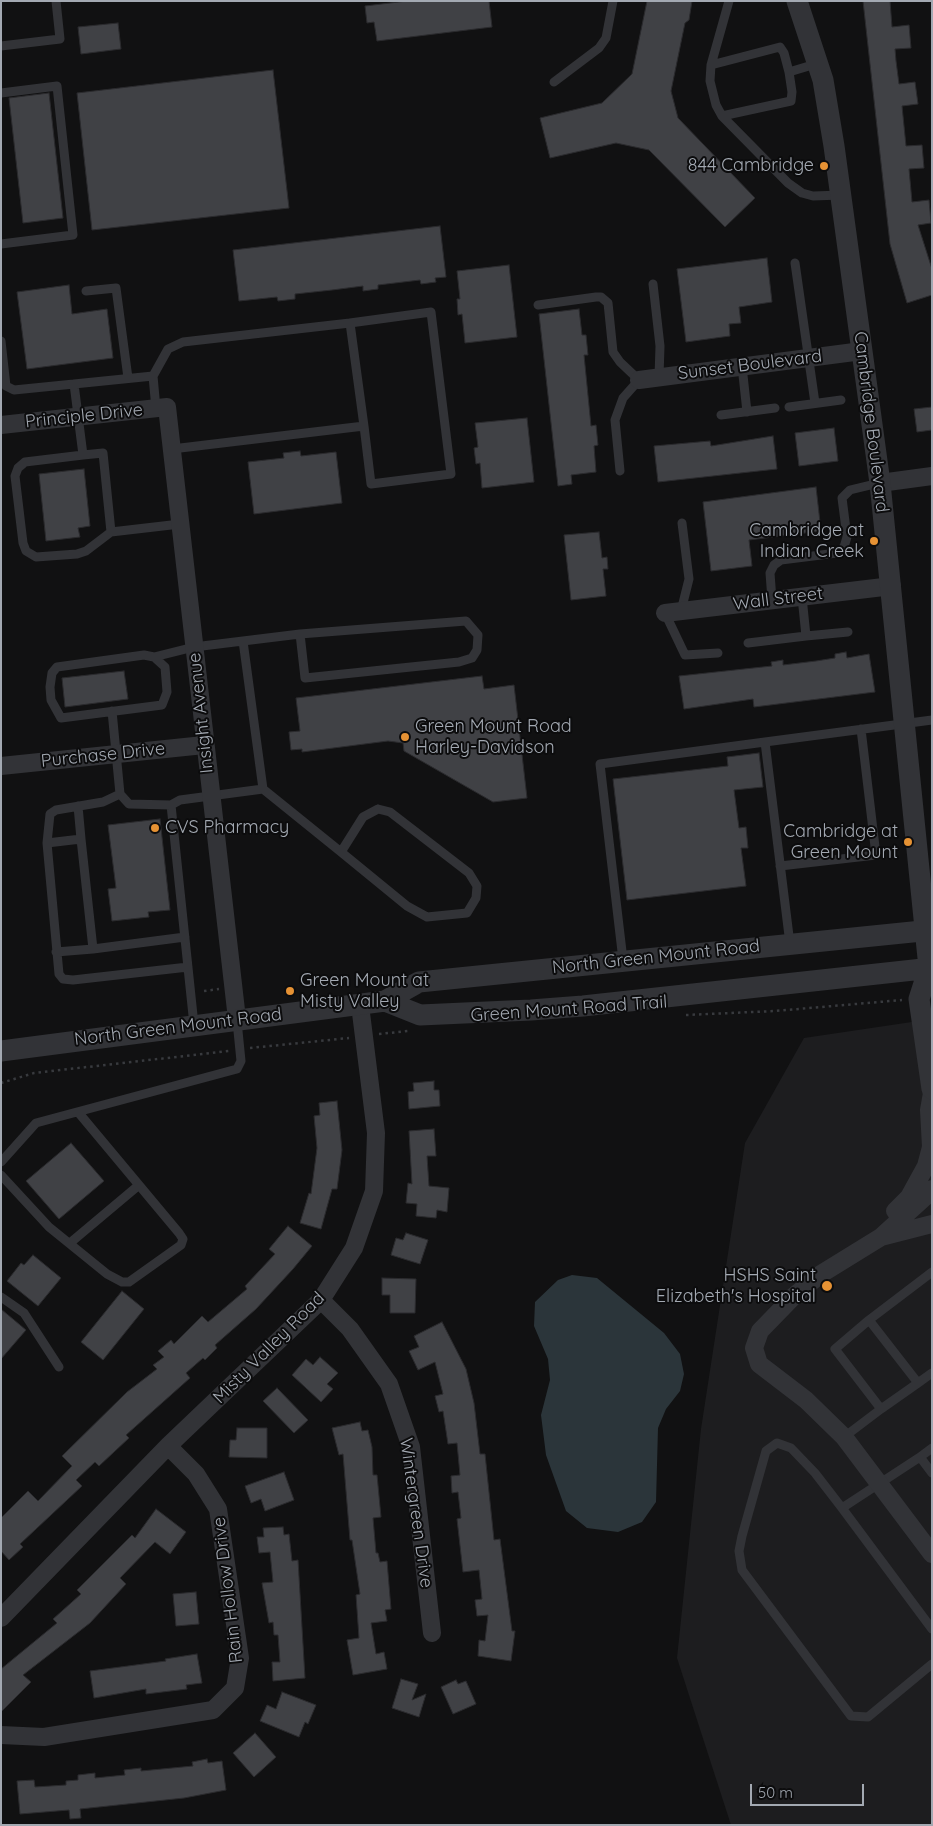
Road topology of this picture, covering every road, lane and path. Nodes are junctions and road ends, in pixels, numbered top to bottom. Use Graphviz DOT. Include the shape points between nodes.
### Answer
graph roads {
  1 [pos="56,1"];
  2 [pos="613,1"];
  3 [pos="729,1"];
  4 [pos="797,1"];
  5 [pos="1,46"];
  6 [pos="819,63"];
  7 [pos="711,65"];
  8 [pos="789,72"];
  9 [pos="554,82"];
  10 [pos="1,93"];
  11 [pos="722,116"];
  12 [pos="841,195"];
  13 [pos="1,244"];
  14 [pos="795,263"];
  15 [pos="653,284"];
  16 [pos="86,291"];
  17 [pos="538,305"];
  18 [pos="350,323"];
  19 [pos="1,341"];
  20 [pos="862,351"];
  21 [pos="808,358"];
  22 [pos="742,366"];
  23 [pos="153,376"];
  24 [pos="659,377"];
  25 [pos="128,378"];
  26 [pos="639,380"];
  27 [pos="74,384"];
  28 [pos="841,400"];
  29 [pos="815,403"];
  30 [pos="789,407"];
  31 [pos="162,408"];
  32 [pos="774,408"];
  33 [pos="747,412"];
  34 [pos="721,415"];
  35 [pos="79,416"];
  36 [pos="1,425"];
  37 [pos="364,426"];
  38 [pos="172,449"];
  39 [pos="83,455"];
  40 [pos="620,472"];
  41 [pos="932,476"];
  42 [pos="880,483"];
  43 [pos="682,523"];
  44 [pos="180,524"];
  45 [pos="111,532"];
  46 [pos="892,586"];
  47 [pos="802,596"];
  48 [pos="772,600"];
  49 [pos="673,612"];
  50 [pos="848,632"];
  51 [pos="300,634"];
  52 [pos="806,636"];
  53 [pos="243,640"];
  54 [pos="748,643"];
  55 [pos="194,647"];
  56 [pos="718,653"];
  57 [pos="154,657"];
  58 [pos="112,711"];
  59 [pos="932,720"];
  60 [pos="905,723"];
  61 [pos="861,729"];
  62 [pos="765,742"];
  63 [pos="204,745"];
  64 [pos="117,754"];
  65 [pos="1,766"];
  66 [pos="262,789"];
  67 [pos="120,794"];
  68 [pos="210,795"];
  69 [pos="171,805"];
  70 [pos="78,806"];
  71 [pos="81,839"];
  72 [pos="48,843"];
  73 [pos="341,852"];
  74 [pos="780,866"];
  75 [pos="929,930"];
  76 [pos="185,937"];
  77 [pos="790,944"];
  78 [pos="93,949"];
  79 [pos="56,952"];
  80 [pos="623,960"];
  81 [pos="188,967"];
  82 [pos="931,970"];
  83 [pos="225,988"];
  84 [pos="204,992"];
  85 [pos="920,999"];
  86 [pos="385,1001"];
  87 [pos="360,1005"];
  88 [pos="678,1015"];
  89 [pos="237,1019"];
  90 [pos="194,1025"];
  91 [pos="409,1030"];
  92 [pos="364,1036"];
  93 [pos="240,1050"];
  94 [pos="1,1051"];
  95 [pos="1,1082"];
  96 [pos="932,1091"];
  97 [pos="78,1112"];
  98 [pos="1,1162"];
  99 [pos="1,1176"];
  100 [pos="139,1185"];
  101 [pos="932,1189"];
  102 [pos="932,1224"];
  103 [pos="881,1236"];
  104 [pos="70,1243"];
  105 [pos="860,1249"];
  106 [pos="932,1272"];
  107 [pos="1,1297"];
  108 [pos="321,1300"];
  109 [pos="869,1320"];
  110 [pos="59,1367"];
  111 [pos="932,1373"];
  112 [pos="918,1383"];
  113 [pos="882,1410"];
  114 [pos="844,1437"];
  115 [pos="168,1446"];
  116 [pos="932,1448"];
  117 [pos="920,1457"];
  118 [pos="932,1473"];
  119 [pos="878,1483"];
  120 [pos="842,1508"];
  121 [pos="932,1554"];
  122 [pos="1,1618"];
  123 [pos="932,1629"];
  124 [pos="432,1633"];
  125 [pos="932,1664"];
  126 [pos="1,1735"];
  1 -- 5 [label="lane" via="60,39"];
  2 -- 9 [label="lane" via="606,38 599,48"];
  3 -- 7 [label="lane"];
  4 -- 6 [label="street, Cambridge Boulevard"];
  6 -- 8 [label="lane"];
  6 -- 12 [label="street, Cambridge Boulevard"];
  7 -- 8 [label="lane" via="780,47"];
  7 -- 11 [label="lane" via="710,81"];
  8 -- 11 [label="lane" via="791,100"];
  10 -- 13 [label="lane" via="57,86 73,235"];
  11 -- 12 [label="lane" via="788,183 802,193"];
  12 -- 20 [label="street, Cambridge Boulevard"];
  14 -- 21 [label="lane"];
  15 -- 24 [label="lane" via="660,346"];
  16 -- 25 [label="lane" via="116,288"];
  17 -- 26 [label="lane" via="596,297 605,300 608,303 613,352"];
  18 -- 23 [label="lane" via="183,342 168,349"];
  18 -- 37 [label="lane"];
  18 -- 37 [label="lane" via="430,312 451,474 371,484"];
  19 -- 27 [label="lane" via="6,386 14,390"];
  20 -- 21 [label="street, Sunset Boulevard"];
  20 -- 42 [label="street, Cambridge Boulevard"];
  21 -- 22 [label="street, Sunset Boulevard"];
  21 -- 29 [label="lane"];
  22 -- 24 [label="street, Sunset Boulevard"];
  22 -- 33 [label="lane"];
  23 -- 25 [label="lane"];
  23 -- 31 [label="lane"];
  24 -- 26 [label="street, Sunset Boulevard"];
  25 -- 27 [label="lane"];
  26 -- 40 [label="lane" via="623,398 615,420"];
  27 -- 35 [label="lane"];
  28 -- 29 [label="lane"];
  29 -- 30 [label="lane"];
  31 -- 35 [label="street, Principle Drive"];
  31 -- 38 [label="street, Insight Avenue"];
  32 -- 33 [label="lane"];
  33 -- 34 [label="lane"];
  35 -- 36 [label="street, Principle Drive"];
  35 -- 39 [label="lane"];
  37 -- 38 [label="lane"];
  38 -- 44 [label="street, Insight Avenue"];
  39 -- 45 [label="lane" via="103,453"];
  39 -- 45 [label="lane" via="25,462 18,468 15,476 23,543 26,551 36,557 77,554"];
  41 -- 42 [label="street"];
  42 -- 46 [label="street, Cambridge Boulevard"];
  42 -- 48 [label="lane" via="850,490 842,498 847,537 844,547 837,553 781,560 774,565 770,573"];
  43 -- 49 [label="lane" via="689,578"];
  44 -- 45 [label="lane"];
  44 -- 55 [label="street, Insight Avenue"];
  46 -- 47 [label="street, Wall Street"];
  46 -- 60 [label="street, Cambridge Boulevard"];
  47 -- 48 [label="street, Wall Street"];
  47 -- 52 [label="lane"];
  48 -- 49 [label="street, Wall Street"];
  49 -- 56 [label="lane" via="685,655"];
  50 -- 52 [label="lane"];
  51 -- 51 [label="lane" via="466,621 478,635 477,650 472,658 458,662 305,678"];
  51 -- 53 [label="lane"];
  52 -- 54 [label="lane"];
  53 -- 55 [label="lane"];
  53 -- 66 [label="lane"];
  55 -- 57 [label="lane"];
  55 -- 63 [label="street, Insight Avenue"];
  57 -- 58 [label="lane" via="165,667 168,692 162,704"];
  57 -- 58 [label="lane" via="144,655 57,666 52,673 50,688 51,700 61,718"];
  58 -- 64 [label="lane"];
  59 -- 60 [label="lane"];
  60 -- 61 [label="lane"];
  60 -- 75 [label="street, Cambridge Boulevard"];
  61 -- 62 [label="lane"];
  61 -- 74 [label="lane" via="876,854"];
  62 -- 74 [label="lane"];
  62 -- 80 [label="lane" via="600,764"];
  63 -- 64 [label="street, Purchase Drive"];
  63 -- 68 [label="street, Insight Avenue"];
  64 -- 65 [label="street, Purchase Drive"];
  64 -- 67 [label="lane"];
  66 -- 68 [label="lane"];
  66 -- 73 [label="lane"];
  67 -- 69 [label="lane" via="129,804"];
  67 -- 70 [label="lane" via="103,802"];
  68 -- 69 [label="lane" via="180,800"];
  68 -- 89 [label="street, Insight Avenue"];
  69 -- 76 [label="lane"];
  70 -- 71 [label="lane"];
  70 -- 72 [label="lane" via="50,814"];
  71 -- 72 [label="lane"];
  71 -- 78 [label="lane"];
  72 -- 79 [label="lane"];
  73 -- 73 [label="lane" via="407,906 427,917 467,912 476,898 477,886 469,874 390,812 378,809 363,817"];
  74 -- 77 [label="lane"];
  75 -- 77 [label="street, North Green Mount Road"];
  75 -- 82 [label="street, Cambridge Boulevard"];
  76 -- 78 [label="lane"];
  76 -- 81 [label="lane"];
  77 -- 80 [label="street, North Green Mount Road"];
  78 -- 79 [label="lane"];
  79 -- 81 [label="lane" via="63,979"];
  80 -- 86 [label="street, North Green Mount Road" via="419,982"];
  81 -- 90 [label="lane"];
  82 -- 85 [label="street"];
  82 -- 86 [label="street" via="539,1009 420,1015"];
  83 -- 84 [label="path"];
  85 -- 88 [label="path, Green Mount Road Trail"];
  85 -- 96 [label="street"];
  86 -- 87 [label="street, North Green Mount Road"];
  87 -- 89 [label="street, North Green Mount Road"];
  87 -- 92 [label="street, Misty Valley Road"];
  89 -- 90 [label="street, North Green Mount Road"];
  89 -- 93 [label="lane"];
  90 -- 94 [label="street, North Green Mount Road"];
  91 -- 92 [label="path"];
  92 -- 93 [label="path"];
  92 -- 108 [label="street, Misty Valley Road" via="376,1133 374,1191 354,1248"];
  93 -- 95 [label="path" via="34,1073"];
  93 -- 97 [label="lane" via="241,1061 237,1069"];
  96 -- 105 [label="street" via="929,1110 931,1147 926,1166 909,1196 872,1228"];
  97 -- 98 [label="lane" via="36,1124"];
  97 -- 100 [label="lane"];
  99 -- 104 [label="lane" via="49,1227"];
  100 -- 104 [label="lane"];
  100 -- 104 [label="lane" via="179,1233 183,1243 125,1283 106,1274"];
  101 -- 103 [label="street"];
  102 -- 103 [label="street"];
  103 -- 105 [label="street"];
  105 -- 114 [label="street" via="794,1296 760,1331 754,1348 759,1364 806,1400"];
  106 -- 109 [label="lane"];
  107 -- 110 [label="lane" via="24,1313"];
  108 -- 115 [label="street, Misty Valley Road"];
  108 -- 124 [label="street, Wintergreen Drive" via="350,1329 389,1384 411,1447"];
  109 -- 112 [label="lane"];
  109 -- 113 [label="lane" via="834,1349"];
  111 -- 112 [label="lane"];
  112 -- 113 [label="lane"];
  113 -- 114 [label="lane"];
  114 -- 119 [label="street"];
  115 -- 122 [label="street, Misty Valley Road"];
  115 -- 126 [label="street, Rain Hollow Drive" via="196,1474 218,1509 240,1658 234,1688 213,1710 44,1737"];
  116 -- 117 [label="lane"];
  117 -- 118 [label="lane"];
  117 -- 119 [label="lane"];
  119 -- 120 [label="lane"];
  119 -- 121 [label="street"];
  120 -- 123 [label="lane"];
  120 -- 125 [label="lane" via="815,1472 791,1448 777,1443 766,1451 763,1461 739,1551 742,1570 851,1716 868,1717"];
}
